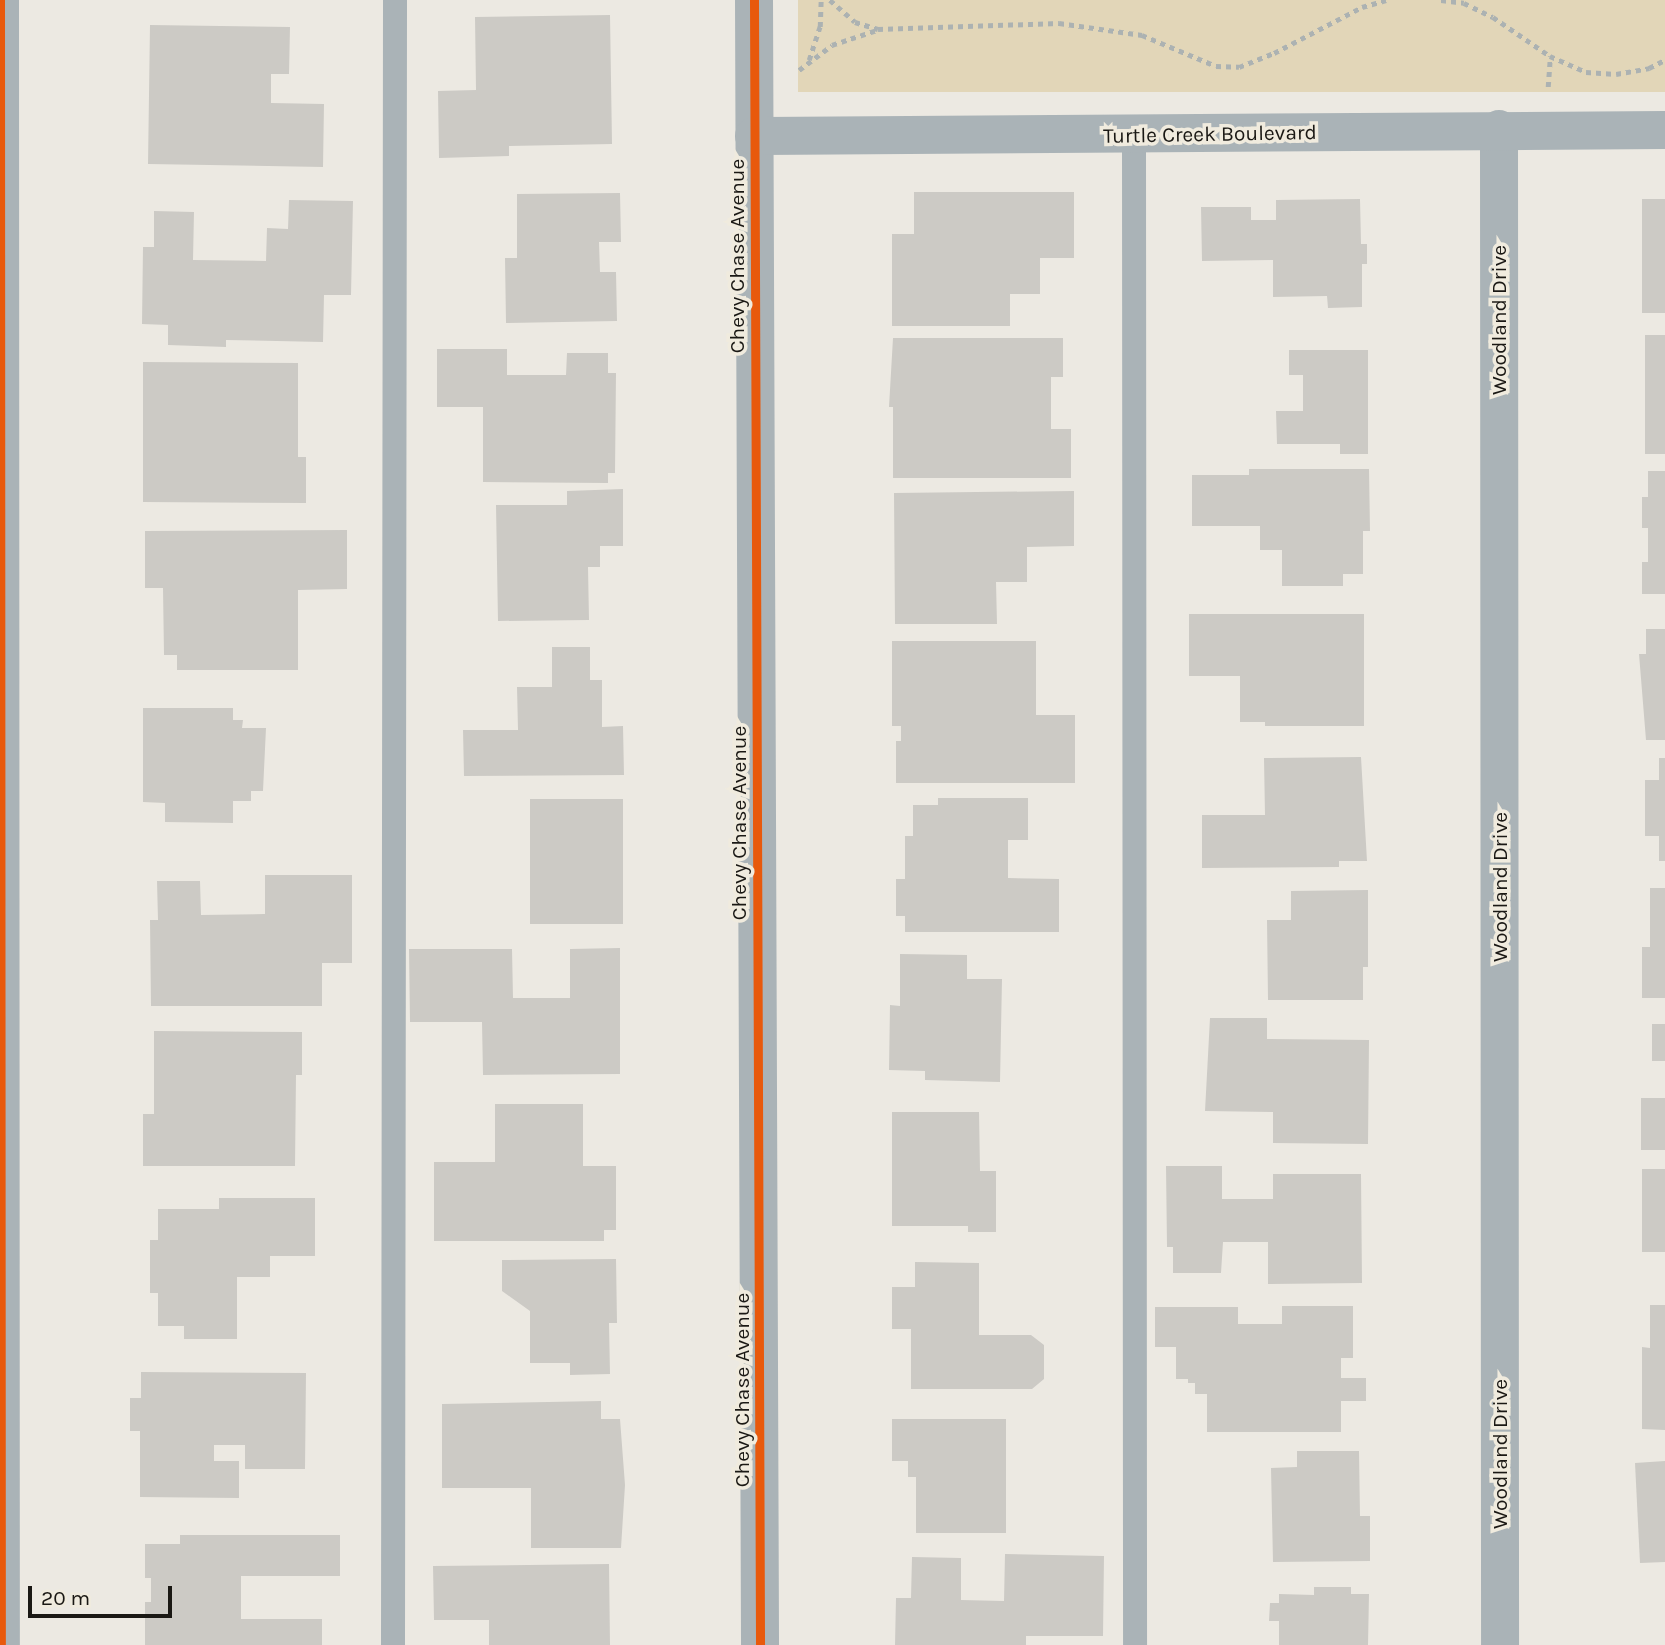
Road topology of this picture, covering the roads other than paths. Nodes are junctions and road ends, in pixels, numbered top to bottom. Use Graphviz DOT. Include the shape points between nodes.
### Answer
graph roads {
  1 [pos="0,0"];
  2 [pos="395,0"];
  3 [pos="754,0"];
  4 [pos="1499,129"];
  5 [pos="1665,130"];
  6 [pos="754,136"];
  7 [pos="1134,136"];
  8 [pos="1,1645"];
  9 [pos="393,1645"];
  10 [pos="760,1645"];
  11 [pos="1135,1645"];
  12 [pos="1500,1645"];
  1 -- 8 [label="street"];
  2 -- 9 [label="lane"];
  3 -- 6 [label="street, Chevy Chase Avenue"];
  4 -- 5 [label="street, Turtle Creek Boulevard"];
  4 -- 7 [label="street, Turtle Creek Boulevard"];
  4 -- 12 [label="street, Woodland Drive"];
  6 -- 7 [label="street, Turtle Creek Boulevard"];
  6 -- 10 [label="street, Chevy Chase Avenue"];
  7 -- 11 [label="lane"];
}
